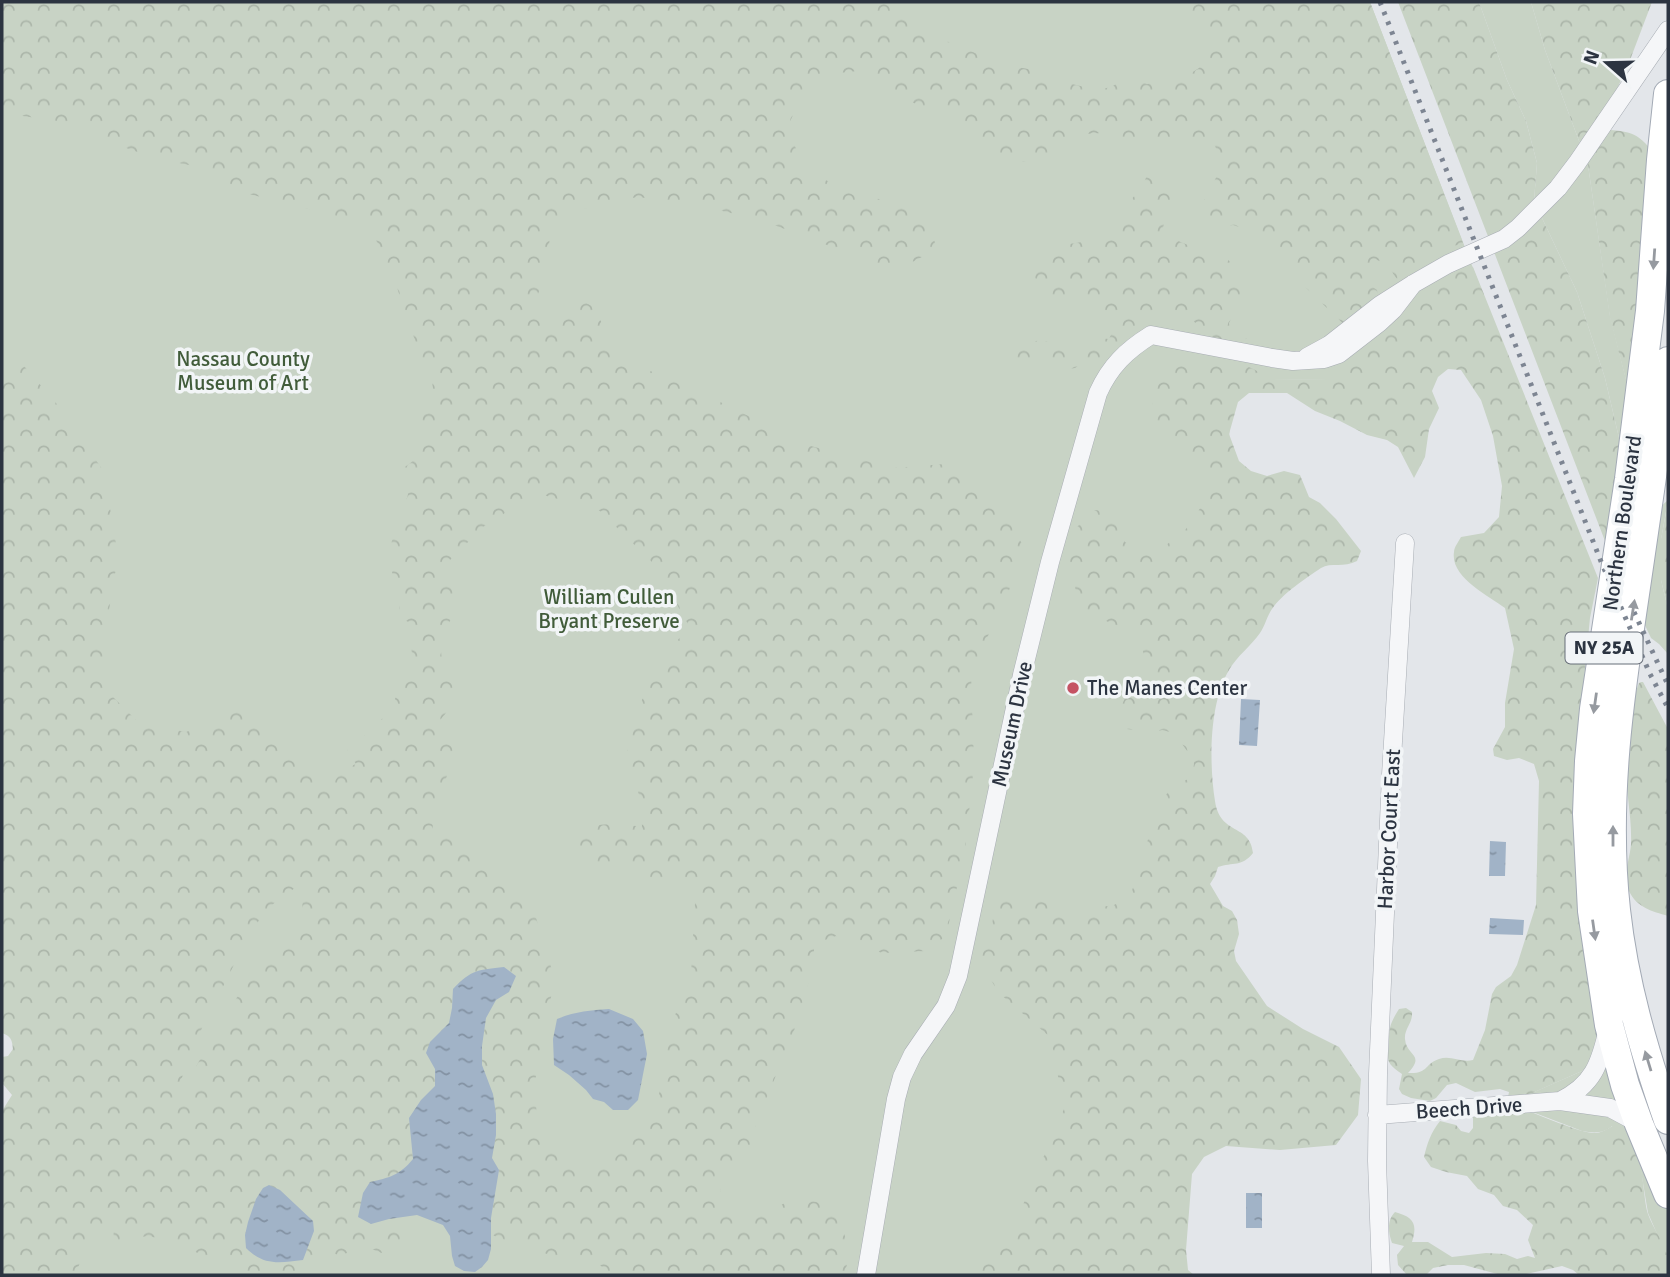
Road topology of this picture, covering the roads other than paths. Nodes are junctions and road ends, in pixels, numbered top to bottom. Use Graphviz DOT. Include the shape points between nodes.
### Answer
graph roads {
  1 [pos="1668,30"];
  2 [pos="1668,94"];
  3 [pos="1668,361"];
  4 [pos="1405,543"];
  5 [pos="1608,1025"];
  6 [pos="1560,1101"];
  7 [pos="1377,1115"];
  8 [pos="1668,1120"];
  9 [pos="1639,1124"];
  10 [pos="1668,1194"];
  11 [pos="866,1275"];
  12 [pos="1381,1275"];
  1 -- 11 [label="street, Museum Drive" via="1577,163 1546,201 1504,239 1413,284 1301,360 1151,335 1131,347 1103,382 1022,675 958,976 946,1006 913,1054 895,1099"];
  2 -- 5 [label="main road, Northern Boulevard / NY 25A, one-way" via="1650,311 1589,761 1592,911"];
  8 -- 3 [label="main road, Northern Boulevard / NY 25A, one-way" via="1631,1001 1616,908 1613,847 1613,769 1620,698"];
  4 -- 7 [label="street, Harbor Court East"];
  5 -- 6 [label="street" via="1590,1079"];
  5 -- 9 [label="main road, Northern Boulevard / NY 25A"];
  6 -- 7 [label="street, Beech Drive"];
  6 -- 9 [label="street, Beech Drive" via="1610,1108"];
  7 -- 12 [label="street, Harbor Court East"];
  9 -- 10 [label="main road, Northern Boulevard / NY 25A"];
}
